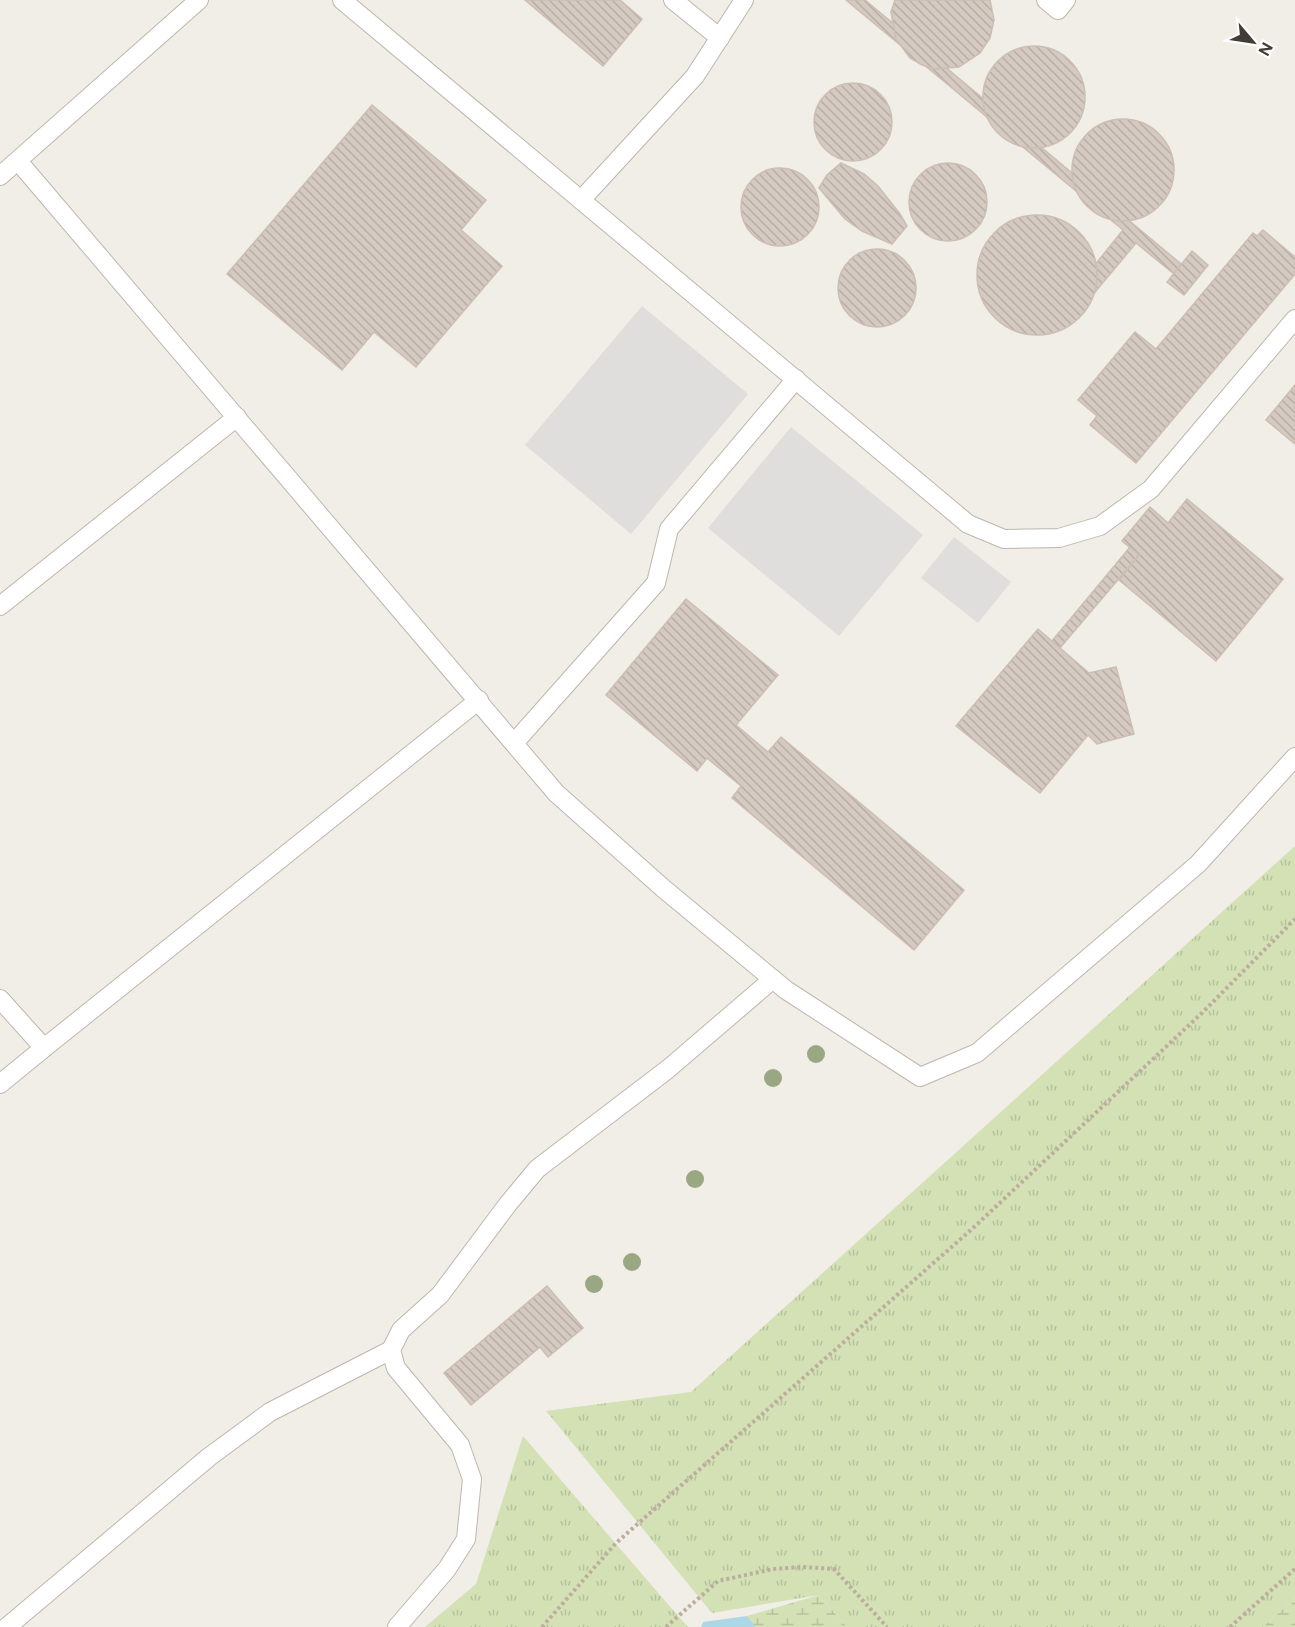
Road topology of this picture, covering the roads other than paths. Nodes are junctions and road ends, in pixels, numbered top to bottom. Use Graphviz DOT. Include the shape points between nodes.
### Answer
graph roads {
  1 [pos="199,0"];
  2 [pos="342,0"];
  3 [pos="673,0"];
  4 [pos="744,0"];
  5 [pos="1046,0"];
  6 [pos="1065,0"];
  7 [pos="720,38"];
  8 [pos="18,161"];
  9 [pos="0,176"];
  10 [pos="581,200"];
  11 [pos="1295,320"];
  12 [pos="796,380"];
  13 [pos="237,417"];
  14 [pos="0,606"];
  15 [pos="479,700"];
  16 [pos="514,742"];
  17 [pos="1295,757"];
  18 [pos="772,979"];
  19 [pos="0,999"];
  20 [pos="44,1048"];
  21 [pos="0,1084"];
  22 [pos="390,1350"];
  23 [pos="7,1627"];
  24 [pos="397,1627"];
  1 -- 8 [label="lane"];
  2 -- 10 [label="lane"];
  3 -- 7 [label="lane"];
  4 -- 7 [label="lane"];
  5 -- 6 [label="lane" via="1058,10"];
  7 -- 10 [label="lane" via="695,76"];
  8 -- 9 [label="lane"];
  8 -- 13 [label="lane"];
  10 -- 12 [label="lane"];
  11 -- 12 [label="lane" via="1151,489 1100,526 1059,538 1004,539 968,524"];
  12 -- 16 [label="lane" via="669,529 656,583"];
  13 -- 14 [label="lane"];
  13 -- 15 [label="lane"];
  15 -- 16 [label="lane"];
  15 -- 20 [label="lane"];
  16 -- 18 [label="lane" via="556,793"];
  17 -- 18 [label="lane" via="1198,864 977,1053 920,1077"];
  18 -- 22 [label="lane" via="668,1069 537,1169 440,1295 401,1330"];
  19 -- 20 [label="lane"];
  20 -- 21 [label="lane"];
  22 -- 23 [label="lane" via="270,1412 209,1457"];
  22 -- 24 [label="lane" via="396,1368 460,1445 472,1479 466,1539 447,1569"];
}
